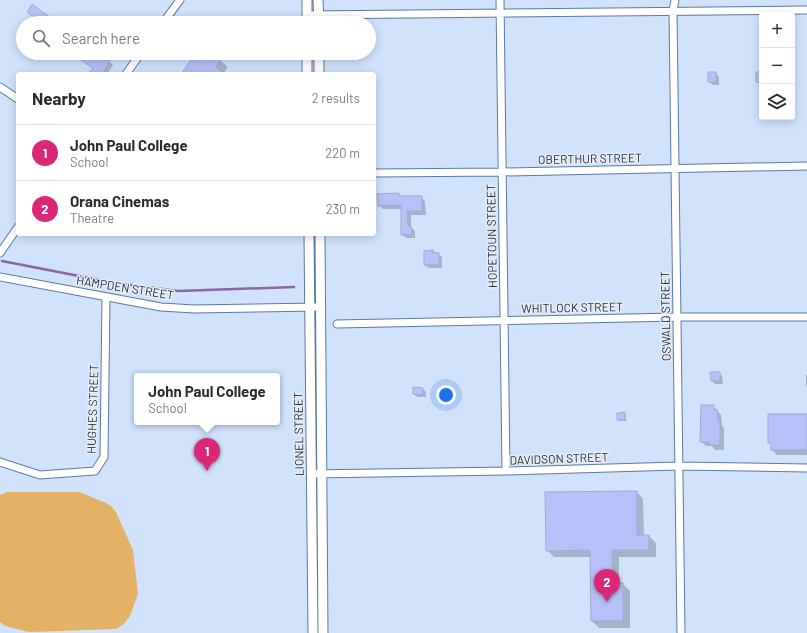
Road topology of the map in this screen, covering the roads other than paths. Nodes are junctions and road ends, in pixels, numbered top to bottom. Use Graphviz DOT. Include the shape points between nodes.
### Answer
graph roads {
  1 [pos="180,0"];
  2 [pos="307,0"];
  3 [pos="318,0"];
  4 [pos="500,0"];
  5 [pos="675,0"];
  6 [pos="673,10"];
  7 [pos="807,10"];
  8 [pos="500,13"];
  9 [pos="168,16"];
  10 [pos="307,16"];
  11 [pos="318,16"];
  12 [pos="376,17"];
  13 [pos="136,60"];
  14 [pos="307,60"];
  15 [pos="319,60"];
  16 [pos="127,72"];
  17 [pos="307,72"];
  18 [pos="319,72"];
  19 [pos="0,87"];
  20 [pos="16,98"];
  21 [pos="807,166"];
  22 [pos="675,168"];
  23 [pos="502,172"];
  24 [pos="376,173"];
  25 [pos="16,230"];
  26 [pos="309,236"];
  27 [pos="320,236"];
  28 [pos="0,253"];
  29 [pos="0,277"];
  30 [pos="106,297"];
  31 [pos="320,307"];
  32 [pos="310,308"];
  33 [pos="677,317"];
  34 [pos="807,317"];
  35 [pos="504,320"];
  36 [pos="337,324"];
  37 [pos="0,462"];
  38 [pos="678,466"];
  39 [pos="807,468"];
  40 [pos="506,471"];
  41 [pos="311,474"];
  42 [pos="322,474"];
  43 [pos="313,633"];
  44 [pos="323,633"];
  45 [pos="681,633"];
  1 -- 9 [label="street"];
  2 -- 10 [label="street"];
  3 -- 11 [label="street"];
  4 -- 8 [label="street, HOPETOUN STREET"];
  5 -- 6 [label="street, OSWALD STREET"];
  6 -- 7 [label="street"];
  6 -- 8 [label="street"];
  6 -- 22 [label="street, OSWALD STREET"];
  8 -- 12 [label="street"];
  8 -- 23 [label="street, HOPETOUN STREET"];
  13 -- 16 [label="street"];
  14 -- 17 [label="street"];
  15 -- 18 [label="street"];
  19 -- 20 [label="street"];
  21 -- 22 [label="street, OBERTHUR STREET"];
  22 -- 23 [label="street, OBERTHUR STREET"];
  22 -- 33 [label="street, OSWALD STREET"];
  23 -- 24 [label="street, OBERTHUR STREET"];
  23 -- 35 [label="street, HOPETOUN STREET"];
  25 -- 28 [label="street"];
  26 -- 32 [label="street, LIONEL STREET"];
  27 -- 31 [label="street, LIONEL STREET"];
  29 -- 30 [label="street, HAMPDEN STREET"];
  30 -- 32 [label="street, HAMPDEN STREET" via="161,307"];
  30 -- 37 [label="street, HUGHES STREET" via="104,457 95,471 40,475"];
  31 -- 32 [label="street, HAMPDEN STREET"];
  31 -- 42 [label="street, LIONEL STREET"];
  32 -- 41 [label="street, LIONEL STREET"];
  33 -- 34 [label="street, WHITLOCK STREET"];
  33 -- 35 [label="street, WHITLOCK STREET"];
  33 -- 38 [label="street, OSWALD STREET"];
  35 -- 36 [label="street, WHITLOCK STREET"];
  35 -- 40 [label="street, HOPETOUN STREET"];
  38 -- 39 [label="street, DAVIDSON STREET"];
  38 -- 40 [label="street, DAVIDSON STREET"];
  38 -- 45 [label="street, OSWALD STREET"];
  40 -- 42 [label="street, DAVIDSON STREET"];
  41 -- 42 [label="street, DAVIDSON STREET"];
  41 -- 43 [label="street, LIONEL STREET"];
  42 -- 44 [label="street, LIONEL STREET"];
}
